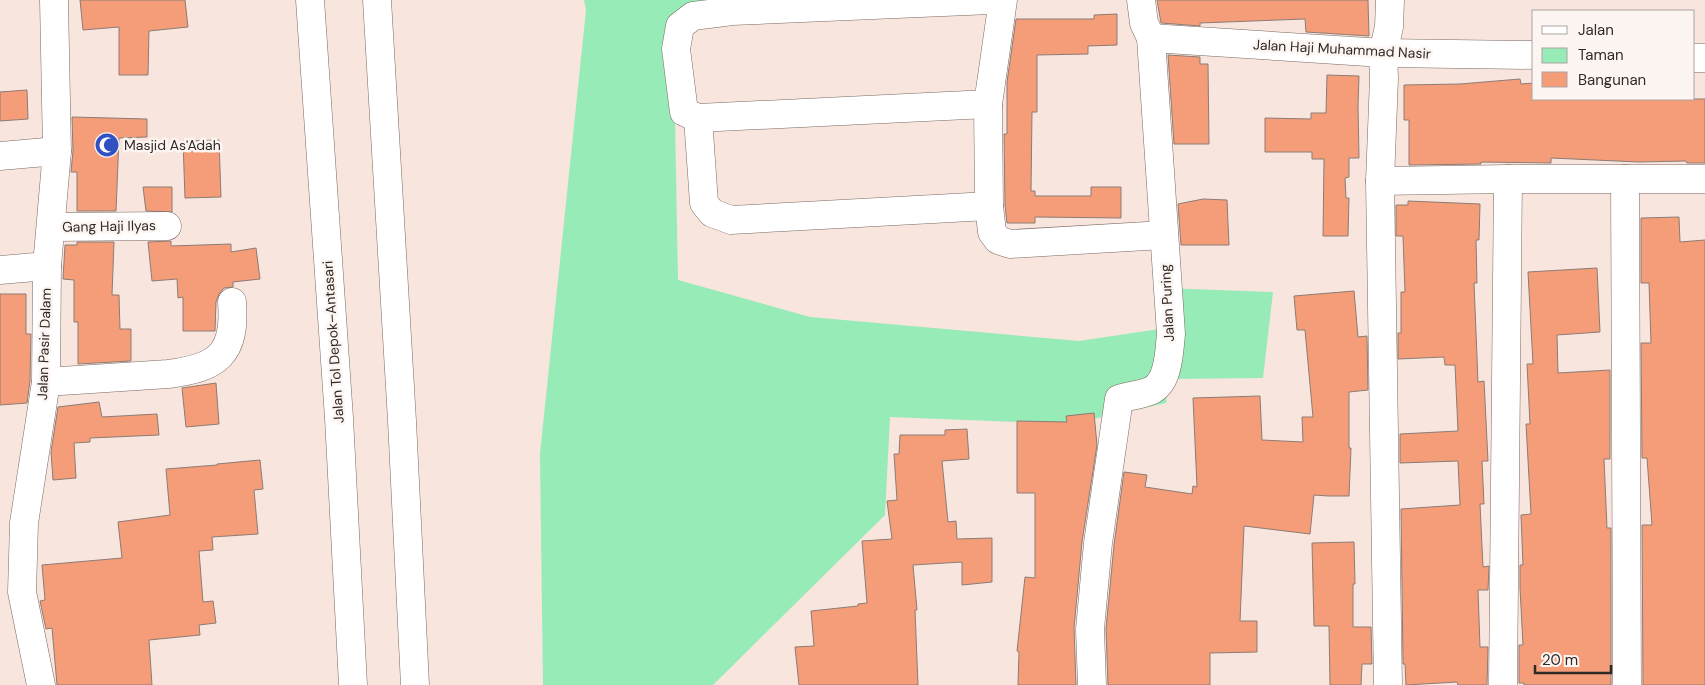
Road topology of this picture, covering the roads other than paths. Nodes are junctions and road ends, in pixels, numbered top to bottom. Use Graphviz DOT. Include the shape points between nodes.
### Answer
graph roads {
  1 [pos="54,0"];
  2 [pos="310,0"];
  3 [pos="377,0"];
  4 [pos="991,0"];
  5 [pos="1003,0"];
  6 [pos="1141,0"];
  7 [pos="1390,0"];
  8 [pos="732,6"];
  9 [pos="1151,38"];
  10 [pos="1383,53"];
  11 [pos="1532,55"];
  12 [pos="988,104"];
  13 [pos="698,118"];
  14 [pos="58,151"];
  15 [pos="0,156"];
  16 [pos="1508,179"];
  17 [pos="1625,179"];
  18 [pos="1705,179"];
  19 [pos="1380,181"];
  20 [pos="988,206"];
  21 [pos="167,226"];
  22 [pos="51,227"];
  23 [pos="1164,235"];
  24 [pos="47,266"];
  25 [pos="0,270"];
  26 [pos="232,302"];
  27 [pos="46,382"];
  28 [pos="41,685"];
  29 [pos="353,685"];
  30 [pos="415,685"];
  31 [pos="1092,685"];
  32 [pos="1388,685"];
  33 [pos="1503,685"];
  34 [pos="1627,685"];
  1 -- 14 [label="main road, Jalan Pasir Dalam"];
  2 -- 29 [label="main road, Jalan Tol Depok–Antasari" via="339,418"];
  3 -- 30 [label="main road"];
  4 -- 8 [label="main road"];
  5 -- 12 [label="main road"];
  6 -- 9 [label="main road, Jalan Puring" via="1144,23"];
  7 -- 10 [label="main road" via="1389,27"];
  8 -- 13 [label="main road" via="693,16 680,26 676,49 684,112"];
  9 -- 10 [label="main road, Jalan Haji Muhammad Nasir"];
  9 -- 23 [label="main road, Jalan Puring"];
  10 -- 11 [label="main road, Jalan Haji Muhammad Nasir"];
  10 -- 19 [label="main road"];
  12 -- 13 [label="main road"];
  12 -- 20 [label="main road"];
  13 -- 20 [label="main road" via="704,203 712,213 731,220"];
  14 -- 15 [label="main road"];
  14 -- 22 [label="main road, Jalan Pasir Dalam"];
  16 -- 17 [label="main road"];
  16 -- 19 [label="main road"];
  16 -- 33 [label="main road"];
  17 -- 18 [label="main road"];
  17 -- 34 [label="main road"];
  19 -- 32 [label="main road"];
  20 -- 23 [label="main road" via="992,232 998,240 1010,244"];
  21 -- 22 [label="main road, Gang Haji Ilyas"];
  22 -- 24 [label="main road, Jalan Pasir Dalam"];
  23 -- 31 [label="main road, Jalan Puring" via="1171,334 1169,354 1157,386 1119,399 1098,543 1090,629"];
  24 -- 25 [label="main road"];
  24 -- 27 [label="main road, Jalan Pasir Dalam"];
  26 -- 27 [label="main road" via="234,322 230,338 220,357 203,367 168,374"];
  27 -- 28 [label="main road, Jalan Pasir Dalam" via="24,522 22,592"];
}
